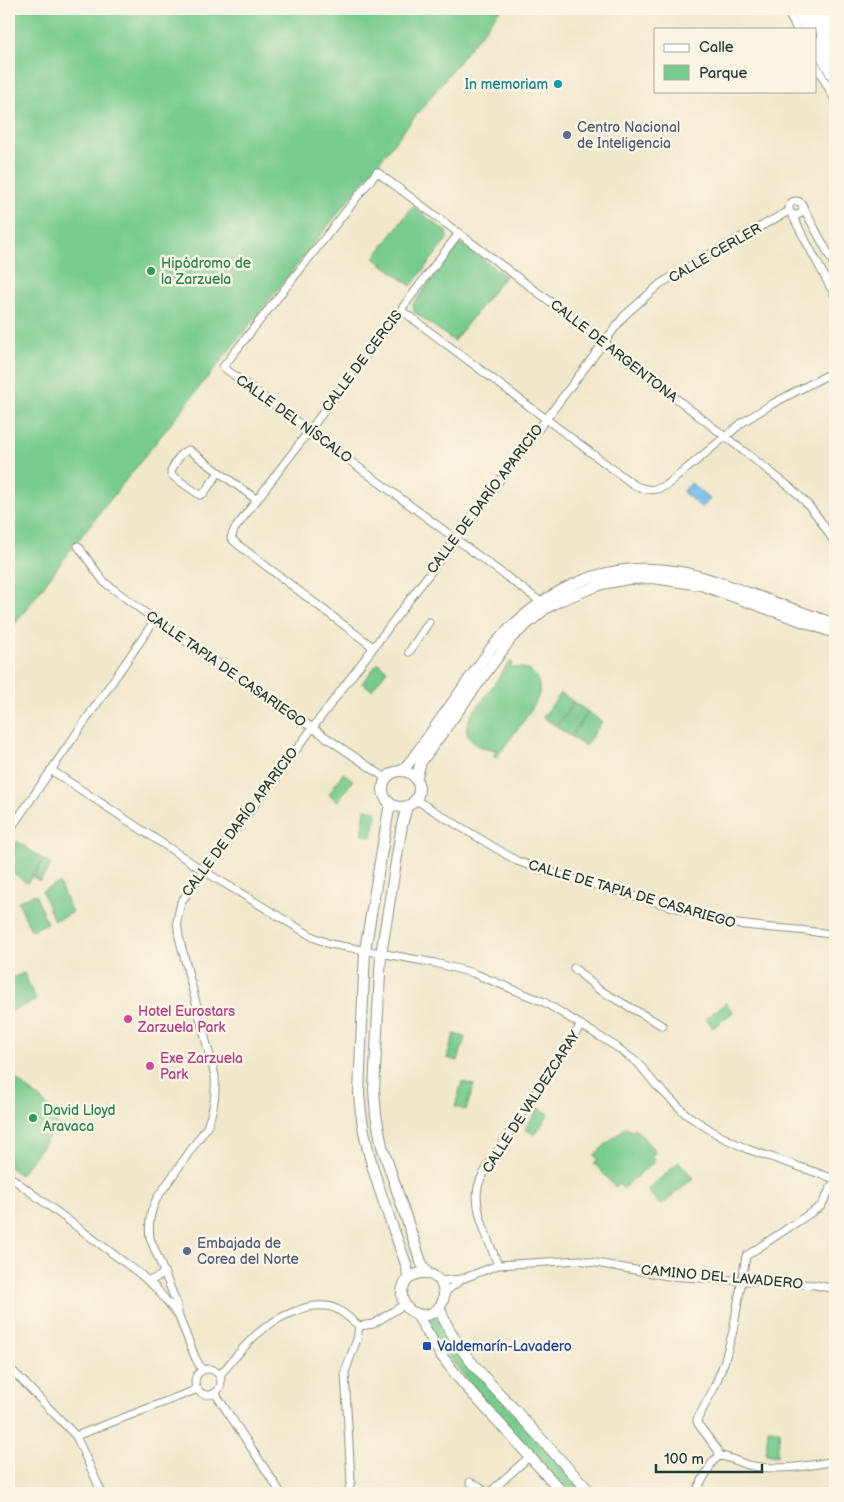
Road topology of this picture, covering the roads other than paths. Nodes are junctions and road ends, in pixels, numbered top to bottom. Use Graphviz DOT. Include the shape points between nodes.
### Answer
graph roads {
  1 [pos="786,9"];
  2 [pos="797,9"];
  3 [pos="810,9"];
  4 [pos="822,9"];
  5 [pos="827,9"];
  6 [pos="835,22"];
  7 [pos="796,28"];
  8 [pos="807,28"];
  9 [pos="835,32"];
  10 [pos="816,44"];
  11 [pos="835,56"];
  12 [pos="816,65"];
  13 [pos="835,78"];
  14 [pos="835,100"];
  15 [pos="377,172"];
  16 [pos="790,212"];
  17 [pos="459,233"];
  18 [pos="835,266"];
  19 [pos="835,296"];
  20 [pos="401,310"];
  21 [pos="604,342"];
  22 [pos="835,370"];
  23 [pos="546,418"];
  24 [pos="310,431"];
  25 [pos="725,437"];
  26 [pos="219,472"];
  27 [pos="257,500"];
  28 [pos="455,538"];
  29 [pos="835,544"];
  30 [pos="78,546"];
  31 [pos="541,602"];
  32 [pos="156,620"];
  33 [pos="430,622"];
  34 [pos="835,624"];
  35 [pos="835,633"];
  36 [pos="373,647"];
  37 [pos="409,652"];
  38 [pos="312,728"];
  39 [pos="52,770"];
  40 [pos="402,772"];
  41 [pos="387,779"];
  42 [pos="416,779"];
  43 [pos="390,803"];
  44 [pos="412,803"];
  45 [pos="9,831"];
  46 [pos="204,871"];
  47 [pos="835,935"];
  48 [pos="365,950"];
  49 [pos="381,954"];
  50 [pos="574,968"];
  51 [pos="582,1025"];
  52 [pos="663,1026"];
  53 [pos="9,1176"];
  54 [pos="835,1179"];
  55 [pos="498,1266"];
  56 [pos="164,1272"];
  57 [pos="427,1273"];
  58 [pos="408,1279"];
  59 [pos="462,1279"];
  60 [pos="741,1280"];
  61 [pos="440,1281"];
  62 [pos="149,1282"];
  63 [pos="168,1283"];
  64 [pos="156,1288"];
  65 [pos="835,1289"];
  66 [pos="444,1293"];
  67 [pos="405,1304"];
  68 [pos="439,1307"];
  69 [pos="416,1313"];
  70 [pos="179,1317"];
  71 [pos="359,1326"];
  72 [pos="9,1366"];
  73 [pos="202,1370"];
  74 [pos="220,1375"];
  75 [pos="198,1389"];
  76 [pos="215,1393"];
  77 [pos="76,1436"];
  78 [pos="720,1456"];
  79 [pos="529,1457"];
  80 [pos="835,1461"];
  81 [pos="470,1482"];
  82 [pos="554,1484"];
  83 [pos="102,1493"];
  84 [pos="281,1493"];
  85 [pos="348,1493"];
  86 [pos="487,1493"];
  87 [pos="563,1493"];
  88 [pos="567,1493"];
  89 [pos="591,1493"];
  90 [pos="695,1493"];
  1 -- 7 [label="street"];
  2 -- 8 [label="highway"];
  3 -- 11 [label="highway"];
  4 -- 9 [label="highway"];
  5 -- 6 [label="highway"];
  10 -- 13 [label="highway"];
  12 -- 14 [label="street"];
  15 -- 17 [label="street, CALLE DE ARGENTONA"];
  15 -- 24 [label="street, CALLE DEL NÍSCALO" via="223,367"];
  16 -- 18 [label="street, CALLE CERLER" via="792,202 798,201 802,205"];
  16 -- 19 [label="street"];
  16 -- 21 [label="street, CALLE CERLER" via="660,284 624,316"];
  17 -- 20 [label="street, CALLE DE CERCIS"];
  17 -- 21 [label="street, CALLE DE ARGENTONA"];
  20 -- 23 [label="street"];
  20 -- 24 [label="street, CALLE DE CERCIS"];
  21 -- 23 [label="street, CALLE DE DARÍO APARICIO"];
  21 -- 25 [label="street, CALLE DE ARGENTONA"];
  22 -- 25 [label="street" via="772,404"];
  23 -- 25 [label="street" via="645,490 658,490 667,485"];
  23 -- 28 [label="street, CALLE DE DARÍO APARICIO"];
  24 -- 27 [label="street, CALLE DE CERCIS"];
  24 -- 28 [label="street, CALLE DEL NÍSCALO"];
  25 -- 29 [label="street, CALLE DE ARGENTONA" via="808,503"];
  26 -- 26 [label="street" via="189,450 182,453 170,470 174,477 200,495"];
  26 -- 27 [label="street"];
  27 -- 36 [label="street, CALLE DE CERCIS" via="231,538"];
  28 -- 31 [label="street, CALLE DEL NÍSCALO"];
  28 -- 36 [label="street, CALLE DE DARÍO APARICIO"];
  30 -- 32 [label="street, CALLE TAPIA DE CASARIEGO" via="104,582"];
  31 -- 34 [label="street" via="570,585 599,575 625,570 680,571"];
  31 -- 40 [label="street" via="492,647"];
  32 -- 38 [label="street, CALLE TAPIA DE CASARIEGO"];
  32 -- 39 [label="street"];
  33 -- 37 [label="street"];
  35 -- 42 [label="street" via="702,585 654,578 602,584 553,604 512,637 421,762"];
  36 -- 38 [label="street, CALLE DE DARÍO APARICIO"];
  38 -- 41 [label="street, CALLE TAPIA DE CASARIEGO"];
  38 -- 46 [label="street, CALLE DE DARÍO APARICIO"];
  39 -- 45 [label="street"];
  39 -- 46 [label="street"];
  40 -- 41 [label="street"];
  40 -- 42 [label="street"];
  41 -- 43 [label="street" via="383,789"];
  42 -- 44 [label="street" via="419,791"];
  43 -- 44 [label="street" via="399,807"];
  43 -- 48 [label="street"];
  44 -- 47 [label="street, CALLE DE TAPIA DE CASARIEGO" via="517,861 539,869 726,922"];
  44 -- 49 [label="street" via="402,825"];
  46 -- 48 [label="street" via="313,937 330,944"];
  46 -- 56 [label="street, CALLE DE DARÍO APARICIO" via="181,902 177,921 215,1076 216,1092 207,1126 152,1208 150,1238"];
  48 -- 49 [label="street"];
  48 -- 58 [label="street" via="359,1094 361,1116 369,1156 407,1266"];
  49 -- 51 [label="street" via="473,973 544,1002"];
  49 -- 57 [label="street" via="374,1090 376,1115 391,1177"];
  50 -- 52 [label="street" via="598,989"];
  51 -- 54 [label="street" via="638,1063 687,1115 720,1136 747,1149"];
  51 -- 55 [label="street, CALLE DE VALDEZCARAY" via="490,1162 478,1187 480,1211"];
  53 -- 62 [label="street"];
  54 -- 60 [label="street" via="821,1206 746,1256"];
  55 -- 59 [label="street, CAMINO DEL LAVADERO"];
  55 -- 60 [label="street, CAMINO DEL LAVADERO" via="580,1260 668,1276"];
  56 -- 62 [label="street"];
  56 -- 63 [label="street, CALLE DE DARÍO APARICIO"];
  57 -- 58 [label="street"];
  57 -- 61 [label="street"];
  58 -- 67 [label="street" via="402,1290"];
  59 -- 61 [label="street, CAMINO DEL LAVADERO"];
  59 -- 66 [label="street, CAMINO DEL LAVADERO"];
  60 -- 65 [label="street, CAMINO DEL LAVADERO"];
  60 -- 78 [label="street" via="724,1363 697,1420"];
  61 -- 66 [label="street"];
  62 -- 64 [label="street"];
  63 -- 64 [label="street"];
  63 -- 70 [label="street, CALLE DE DARÍO APARICIO"];
  64 -- 70 [label="street"];
  66 -- 68 [label="street"];
  67 -- 69 [label="street"];
  67 -- 71 [label="street" via="373,1324"];
  68 -- 69 [label="street" via="427,1314"];
  68 -- 89 [label="street" via="457,1343 477,1369"];
  69 -- 79 [label="street" via="461,1381"];
  70 -- 73 [label="street, CALLE DE DARÍO APARICIO"];
  71 -- 74 [label="street" via="341,1311 327,1306 296,1310 262,1328"];
  71 -- 85 [label="street" via="345,1372 351,1481"];
  72 -- 77 [label="street"];
  73 -- 74 [label="street" via="211,1369"];
  73 -- 75 [label="street" via="195,1381"];
  74 -- 76 [label="street" via="221,1386"];
  75 -- 76 [label="street" via="208,1395"];
  75 -- 77 [label="street"];
  76 -- 84 [label="street"];
  77 -- 83 [label="street"];
  78 -- 80 [label="street" via="741,1464 767,1468 797,1468"];
  78 -- 90 [label="street"];
  79 -- 82 [label="street"];
  79 -- 86 [label="street"];
  81 -- 86 [label="street"];
  82 -- 87 [label="street"];
  82 -- 88 [label="street"];
}
